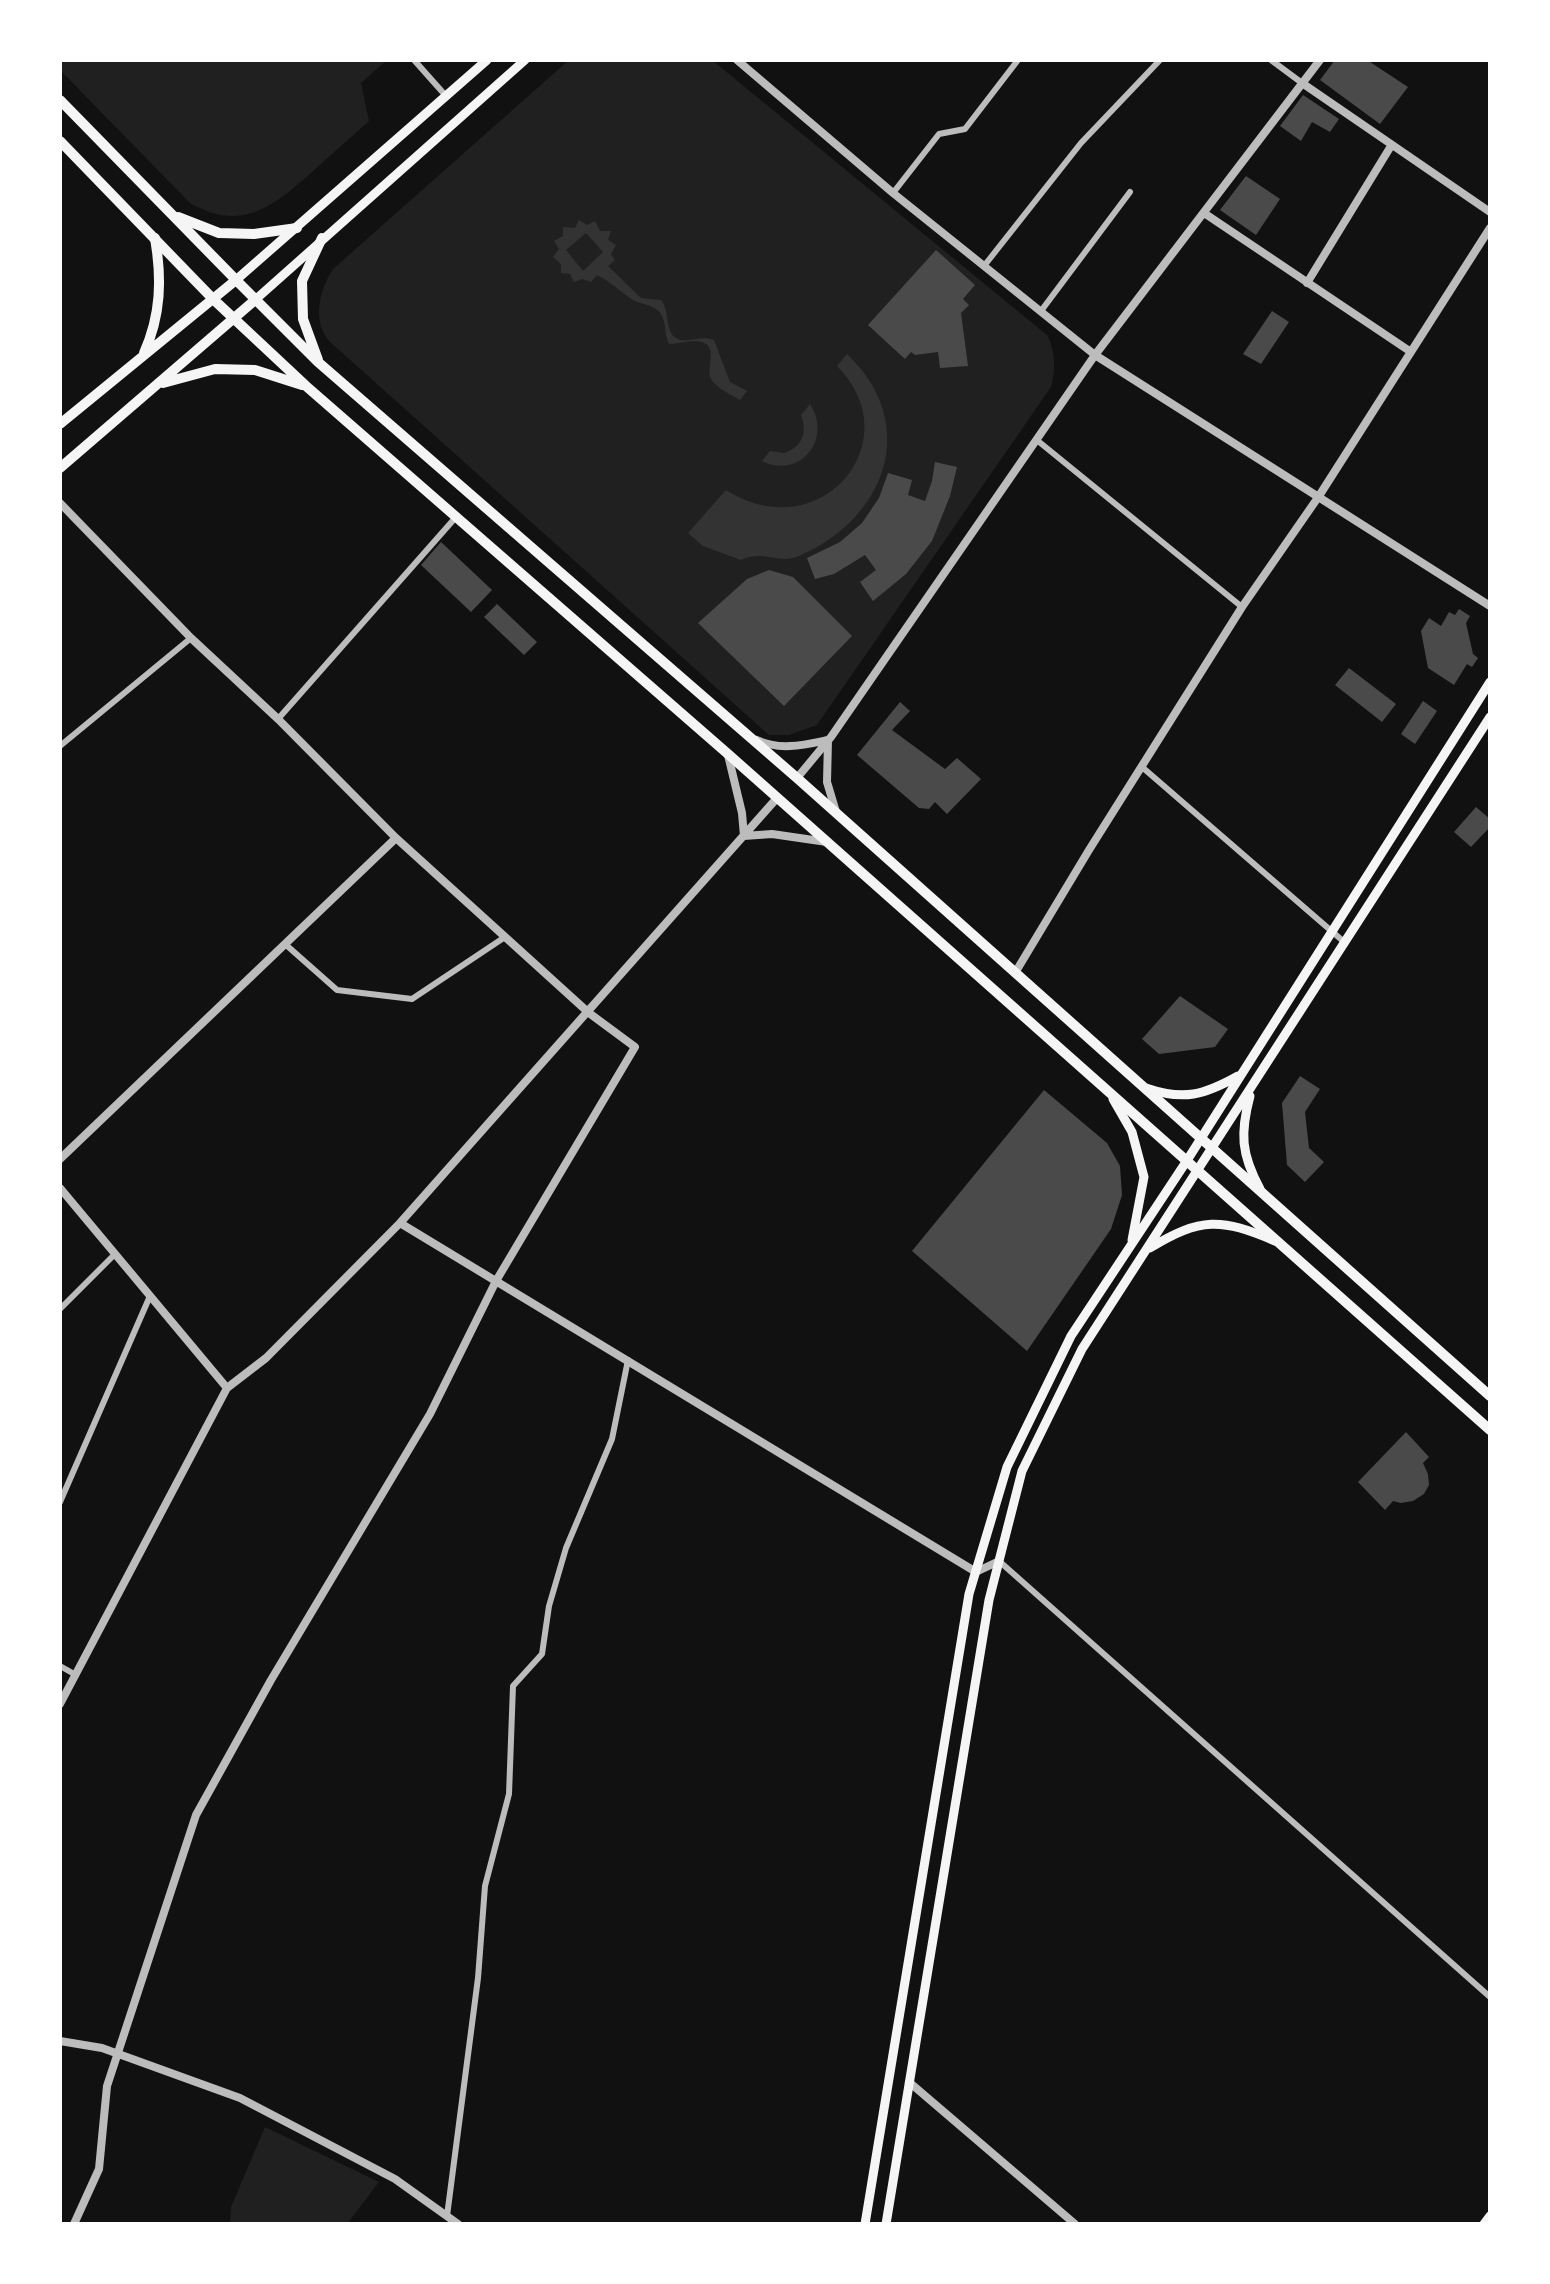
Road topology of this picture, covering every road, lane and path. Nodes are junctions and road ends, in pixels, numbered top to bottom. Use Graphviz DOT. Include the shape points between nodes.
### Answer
graph roads {
  1 [pos="414,60"];
  2 [pos="487,60"];
  3 [pos="525,60"];
  4 [pos="737,60"];
  5 [pos="1018,60"];
  6 [pos="1160,60"];
  7 [pos="1271,60"];
  8 [pos="1320,60"];
  9 [pos="1302,83"];
  10 [pos="446,96"];
  11 [pos="60,100"];
  12 [pos="60,141"];
  13 [pos="1391,146"];
  14 [pos="1130,192"];
  15 [pos="893,193"];
  16 [pos="1490,212"];
  17 [pos="1204,213"];
  18 [pos="175,216"];
  19 [pos="297,228"];
  20 [pos="1490,228"];
  21 [pos="155,238"];
  22 [pos="322,238"];
  23 [pos="984,266"];
  24 [pos="236,280"];
  25 [pos="1307,283"];
  26 [pos="213,299"];
  27 [pos="255,300"];
  28 [pos="1041,311"];
  29 [pos="233,320"];
  30 [pos="1411,352"];
  31 [pos="1095,355"];
  32 [pos="142,357"];
  33 [pos="318,362"];
  34 [pos="161,384"];
  35 [pos="306,386"];
  36 [pos="60,424"];
  37 [pos="1038,441"];
  38 [pos="60,468"];
  39 [pos="1319,496"];
  40 [pos="60,503"];
  41 [pos="456,517"];
  42 [pos="1490,606"];
  43 [pos="1242,607"];
  44 [pos="191,638"];
  45 [pos="1490,682"];
  46 [pos="1490,717"];
  47 [pos="278,719"];
  48 [pos="751,738"];
  49 [pos="828,740"];
  50 [pos="60,746"];
  51 [pos="728,754"];
  52 [pos="1142,767"];
  53 [pos="797,778"];
  54 [pos="777,798"];
  55 [pos="836,813"];
  56 [pos="744,836"];
  57 [pos="396,838"];
  58 [pos="827,842"];
  59 [pos="1331,931"];
  60 [pos="505,937"];
  61 [pos="1343,941"];
  62 [pos="285,944"];
  63 [pos="1015,973"];
  64 [pos="589,1013"];
  65 [pos="1241,1074"];
  66 [pos="1142,1086"];
  67 [pos="1253,1086"];
  68 [pos="1113,1099"];
  69 [pos="1200,1138"];
  70 [pos="1213,1150"];
  71 [pos="60,1159"];
  72 [pos="1186,1162"];
  73 [pos="1198,1173"];
  74 [pos="60,1188"];
  75 [pos="1261,1192"];
  76 [pos="400,1223"];
  77 [pos="1275,1241"];
  78 [pos="1131,1245"];
  79 [pos="1148,1250"];
  80 [pos="115,1254"];
  81 [pos="496,1281"];
  82 [pos="150,1296"];
  83 [pos="60,1309"];
  84 [pos="628,1360"];
  85 [pos="227,1388"];
  86 [pos="1490,1396"];
  87 [pos="1490,1430"];
  88 [pos="60,1502"];
  89 [pos="999,1561"];
  90 [pos="976,1572"];
  91 [pos="60,1666"];
  92 [pos="76,1675"];
  93 [pos="60,1704"];
  94 [pos="1490,1997"];
  95 [pos="60,2041"];
  96 [pos="119,2053"];
  97 [pos="909,2082"];
  98 [pos="447,2216"];
  99 [pos="1490,2216"];
  100 [pos="74,2224"];
  101 [pos="458,2224"];
  102 [pos="865,2224"];
  103 [pos="886,2224"];
  104 [pos="1075,2224"];
  105 [pos="1484,2224"];
  1 -- 10 [label="street"];
  2 -- 10 [label="main road"];
  3 -- 22 [label="main road"];
  4 -- 15 [label="street"];
  5 -- 15 [label="street" via="965,129 939,134"];
  6 -- 23 [label="street" via="1081,143"];
  7 -- 9 [label="street"];
  8 -- 9 [label="street"];
  9 -- 13 [label="street"];
  9 -- 17 [label="street"];
  10 -- 19 [label="main road"];
  11 -- 18 [label="main road"];
  12 -- 21 [label="main road"];
  13 -- 16 [label="street"];
  13 -- 25 [label="street"];
  14 -- 28 [label="street"];
  15 -- 23 [label="street"];
  17 -- 25 [label="street"];
  17 -- 31 [label="street"];
  18 -- 19 [label="main road" via="219,233"];
  18 -- 24 [label="main road"];
  19 -- 24 [label="main road"];
  20 -- 30 [label="street"];
  21 -- 26 [label="main road"];
  21 -- 32 [label="main road" via="159,304"];
  22 -- 27 [label="main road"];
  22 -- 33 [label="main road" via="302,281 303,319"];
  23 -- 28 [label="street"];
  24 -- 26 [label="main road"];
  24 -- 27 [label="main road"];
  25 -- 30 [label="street"];
  26 -- 29 [label="main road"];
  26 -- 32 [label="main road"];
  27 -- 29 [label="main road"];
  27 -- 33 [label="main road"];
  28 -- 31 [label="street"];
  29 -- 34 [label="main road"];
  29 -- 35 [label="main road"];
  30 -- 39 [label="street"];
  31 -- 37 [label="street"];
  31 -- 39 [label="street"];
  32 -- 36 [label="main road"];
  33 -- 48 [label="main road"];
  34 -- 35 [label="main road" via="215,369 255,370"];
  34 -- 38 [label="main road"];
  35 -- 41 [label="main road"];
  37 -- 43 [label="street"];
  37 -- 49 [label="street"];
  39 -- 42 [label="street"];
  39 -- 43 [label="street"];
  40 -- 44 [label="street"];
  41 -- 47 [label="street"];
  41 -- 51 [label="main road"];
  43 -- 52 [label="street"];
  44 -- 47 [label="street"];
  44 -- 50 [label="street"];
  45 -- 59 [label="main road"];
  46 -- 61 [label="main road"];
  47 -- 57 [label="street"];
  48 -- 49 [label="street" via="772,746"];
  48 -- 53 [label="main road"];
  49 -- 53 [label="street"];
  49 -- 55 [label="street" via="827,782"];
  51 -- 54 [label="main road"];
  51 -- 56 [label="street"];
  52 -- 59 [label="street"];
  52 -- 63 [label="street"];
  53 -- 55 [label="main road"];
  54 -- 56 [label="street"];
  54 -- 58 [label="main road"];
  55 -- 63 [label="main road"];
  56 -- 58 [label="street" via="772,834"];
  56 -- 64 [label="street"];
  57 -- 60 [label="street"];
  57 -- 62 [label="street"];
  58 -- 68 [label="main road"];
  59 -- 61 [label="street"];
  59 -- 65 [label="main road"];
  60 -- 62 [label="street" via="412,999 337,990"];
  60 -- 64 [label="street"];
  61 -- 67 [label="main road"];
  62 -- 71 [label="street"];
  63 -- 66 [label="main road"];
  64 -- 76 [label="street"];
  64 -- 81 [label="street" via="635,1047"];
  65 -- 66 [label="main road" via="1191,1095"];
  65 -- 69 [label="main road"];
  66 -- 69 [label="main road"];
  67 -- 70 [label="main road"];
  67 -- 75 [label="main road" via="1243,1143"];
  68 -- 72 [label="main road"];
  68 -- 78 [label="main road" via="1132,1132 1144,1177"];
  69 -- 70 [label="main road"];
  69 -- 72 [label="main road"];
  70 -- 73 [label="main road"];
  70 -- 75 [label="main road"];
  72 -- 73 [label="main road"];
  72 -- 78 [label="main road"];
  73 -- 77 [label="main road"];
  73 -- 79 [label="main road"];
  74 -- 80 [label="street"];
  75 -- 86 [label="main road"];
  76 -- 81 [label="street"];
  76 -- 85 [label="street" via="266,1358"];
  77 -- 79 [label="main road" via="1226,1223 1172,1234"];
  77 -- 87 [label="main road"];
  78 -- 90 [label="main road" via="1071,1336 1007,1467"];
  79 -- 89 [label="main road" via="1082,1349 1022,1471"];
  80 -- 82 [label="street"];
  80 -- 83 [label="street"];
  81 -- 84 [label="street"];
  81 -- 96 [label="street" via="430,1414 196,1815"];
  82 -- 85 [label="street"];
  82 -- 88 [label="street"];
  84 -- 90 [label="street"];
  84 -- 98 [label="street" via="612,1439 566,1548 542,1654 513,1686 509,1794 485,1886"];
  85 -- 92 [label="street"];
  89 -- 90 [label="street"];
  89 -- 94 [label="street"];
  89 -- 97 [label="main road"];
  90 -- 102 [label="main road"];
  91 -- 92 [label="street"];
  92 -- 93 [label="street"];
  95 -- 96 [label="street"];
  96 -- 98 [label="street" via="240,2098 395,2179"];
  96 -- 100 [label="street" via="107,2086 99,2169"];
  97 -- 103 [label="main road"];
  97 -- 104 [label="street"];
  98 -- 101 [label="street"];
  99 -- 105 [label="main road"];
}
